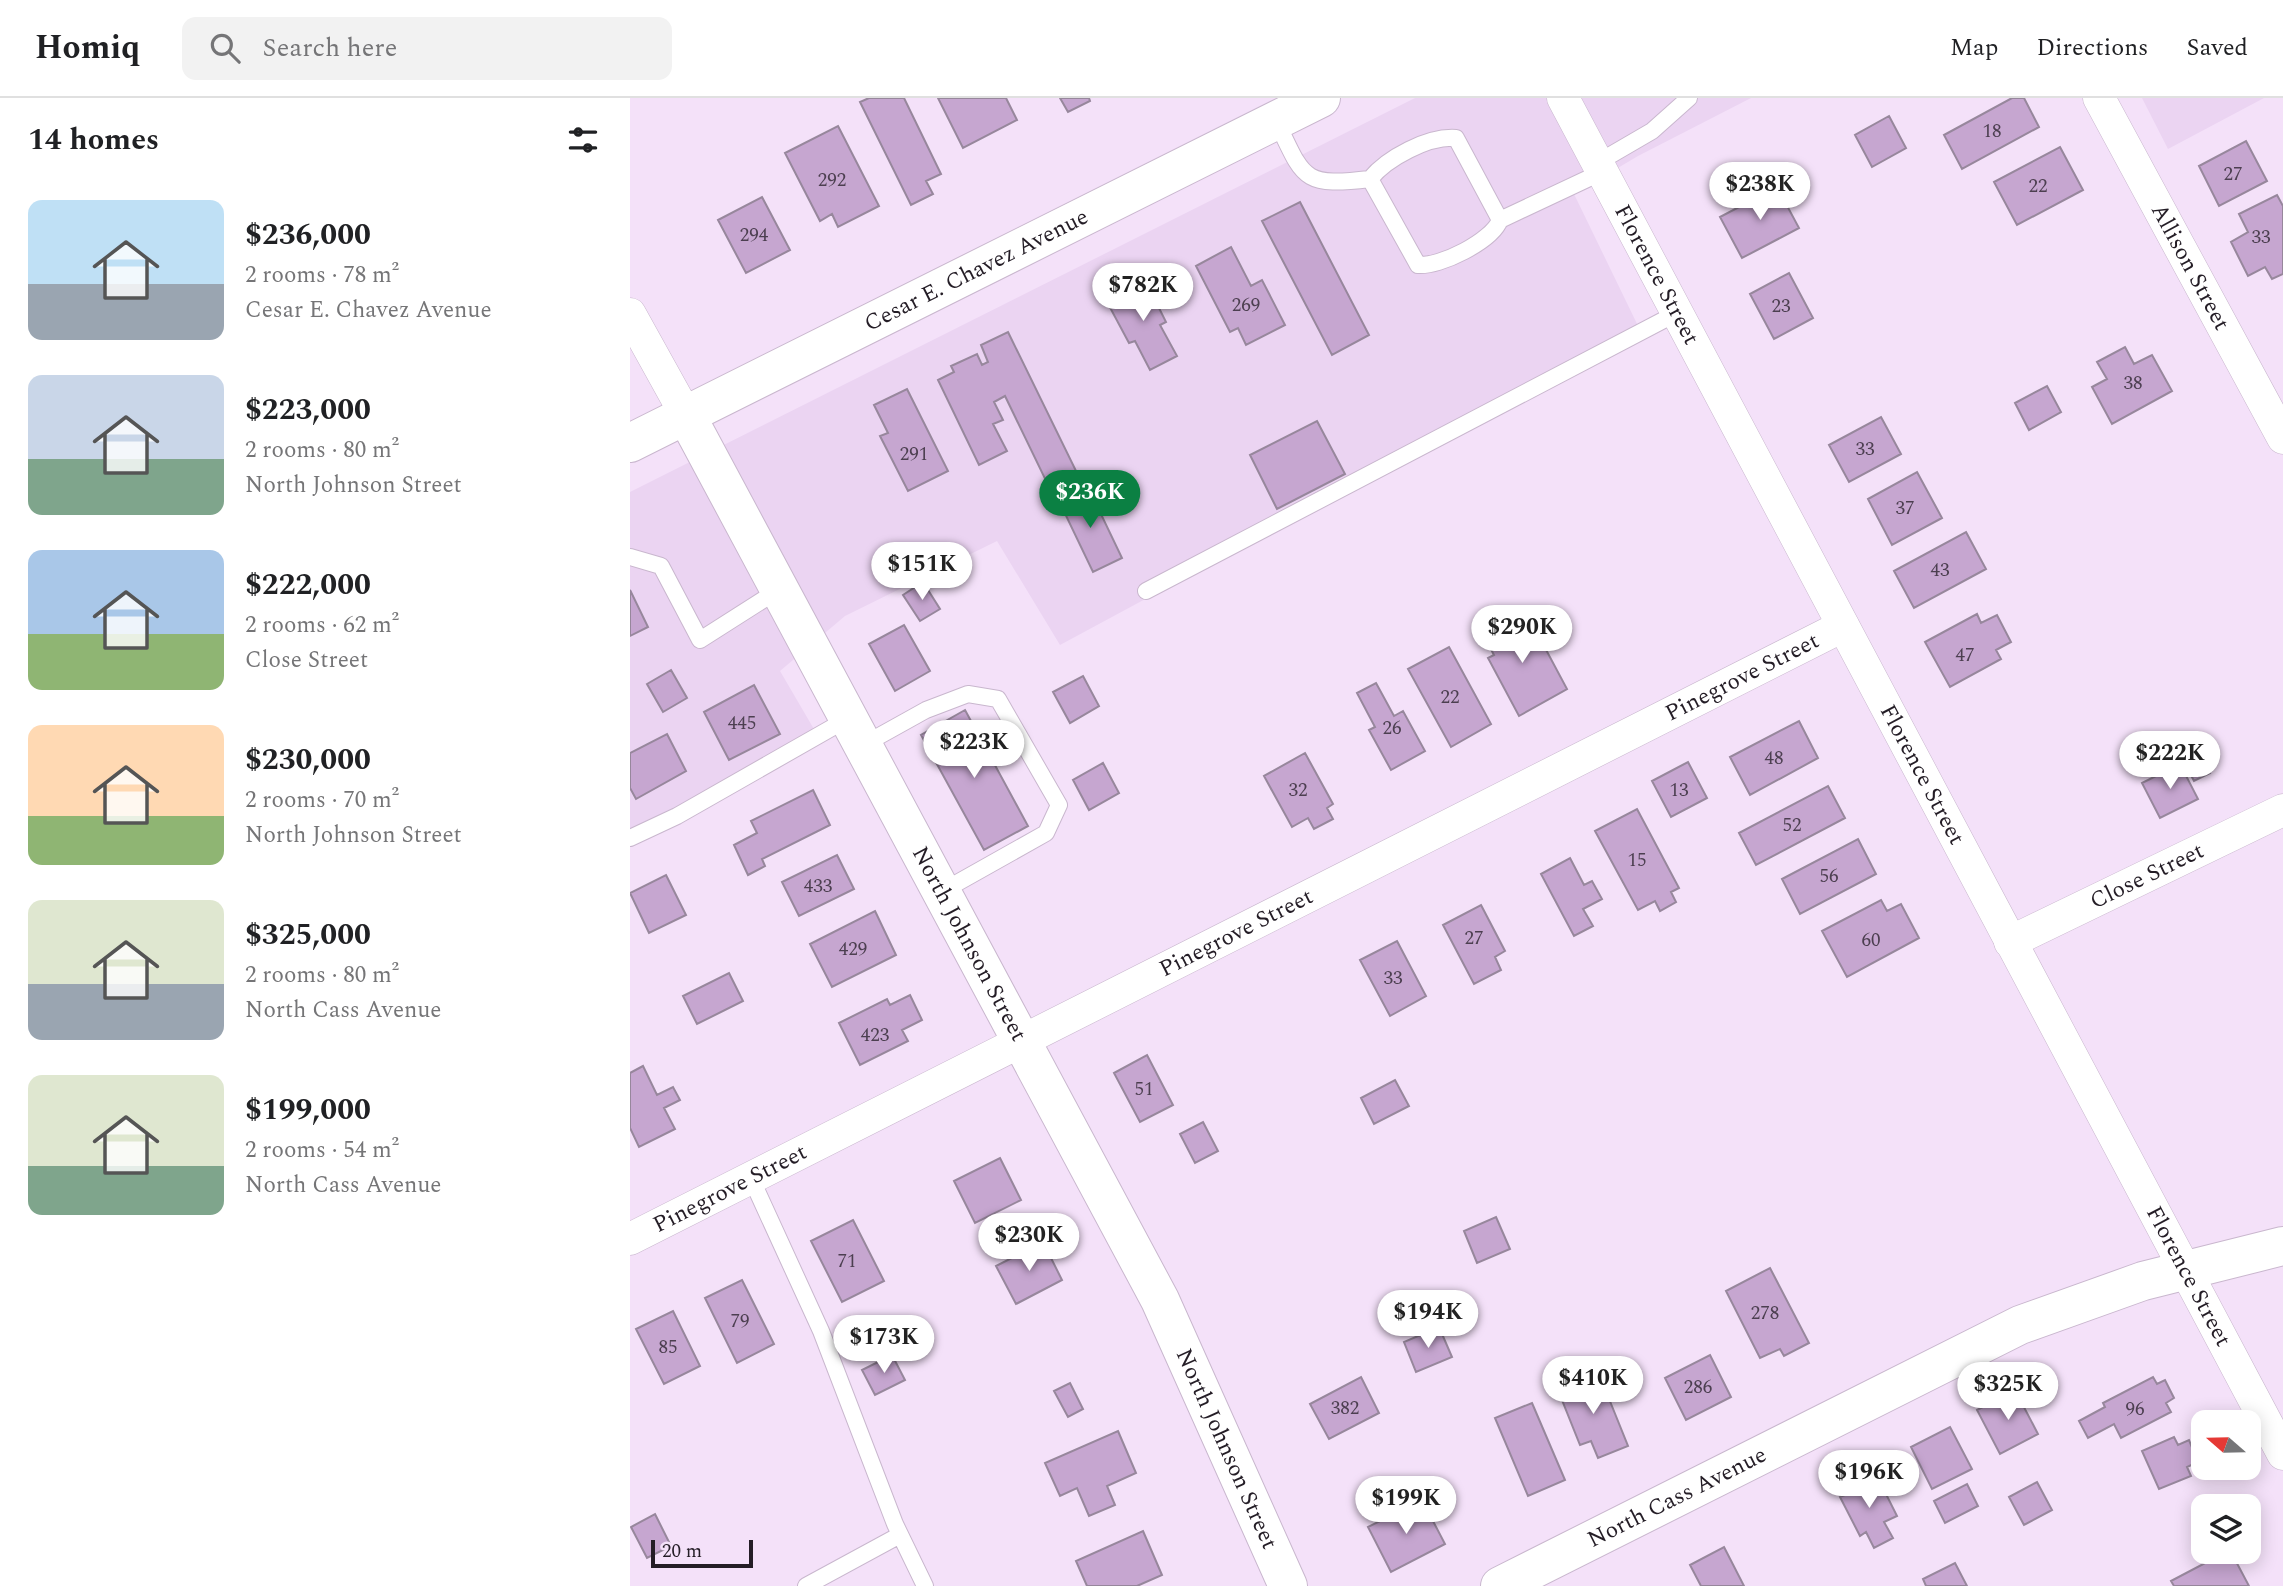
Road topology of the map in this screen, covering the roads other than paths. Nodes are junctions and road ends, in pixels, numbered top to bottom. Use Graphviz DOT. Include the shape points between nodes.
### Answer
graph roads {
  1 [pos="1320,98"];
  2 [pos="1563,98"];
  3 [pos="1689,98"];
  4 [pos="2099,98"];
  5 [pos="1276,120"];
  6 [pos="1600,168"];
  7 [pos="1370,179"];
  8 [pos="1500,220"];
  9 [pos="1677,313"];
  10 [pos="630,314"];
  11 [pos="686,415"];
  12 [pos="2283,438"];
  13 [pos="630,443"];
  14 [pos="630,557"];
  15 [pos="780,589"];
  16 [pos="1146,592"];
  17 [pos="1843,626"];
  18 [pos="856,731"];
  19 [pos="2283,810"];
  20 [pos="630,838"];
  21 [pos="941,891"];
  22 [pos="2010,942"];
  23 [pos="1021,1041"];
  24 [pos="751,1178"];
  25 [pos="630,1239"];
  26 [pos="2283,1245"];
  27 [pos="2186,1273"];
  28 [pos="2283,1454"];
  29 [pos="900,1535"];
  30 [pos="806,1586"];
  31 [pos="925,1586"];
  32 [pos="1288,1586"];
  33 [pos="1500,1586"];
  1 -- 5 [label="main road, Cesar E. Chavez Avenue"];
  2 -- 6 [label="street, Florence Street"];
  3 -- 6 [label="lane"];
  4 -- 12 [label="street, Allison Street"];
  5 -- 7 [label="lane" via="1296,162 1311,179 1328,184"];
  5 -- 11 [label="main road, Cesar E. Chavez Avenue"];
  6 -- 8 [label="lane"];
  6 -- 9 [label="street, Florence Street"];
  7 -- 8 [label="lane" via="1379,167 1440,137 1455,138"];
  7 -- 8 [label="lane" via="1418,265 1432,267 1495,233"];
  9 -- 16 [label="lane"];
  9 -- 17 [label="street, Florence Street"];
  10 -- 11 [label="street, North Johnson Street"];
  11 -- 13 [label="main road, Cesar E. Chavez Avenue"];
  11 -- 15 [label="main road, North Johnson Street"];
  14 -- 15 [label="lane" via="661,566 700,640"];
  15 -- 18 [label="main road, North Johnson Street"];
  17 -- 22 [label="street, Florence Street"];
  17 -- 23 [label="street, Pinegrove Street"];
  18 -- 20 [label="lane"];
  18 -- 21 [label="main road, North Johnson Street"];
  18 -- 21 [label="lane" via="968,694 998,699 1059,805 1046,833"];
  19 -- 22 [label="street, Close Street"];
  21 -- 23 [label="main road, North Johnson Street"];
  22 -- 27 [label="street, Florence Street"];
  23 -- 24 [label="street, Pinegrove Street"];
  23 -- 32 [label="main road, North Johnson Street" via="1160,1300"];
  24 -- 25 [label="street, Pinegrove Street"];
  24 -- 29 [label="lane" via="821,1332"];
  26 -- 27 [label="main road, North Cass Avenue"];
  27 -- 28 [label="street, Florence Street"];
  27 -- 33 [label="main road, North Cass Avenue" via="2118,1289 2007,1330"];
  29 -- 30 [label="lane"];
  29 -- 31 [label="lane"];
}
